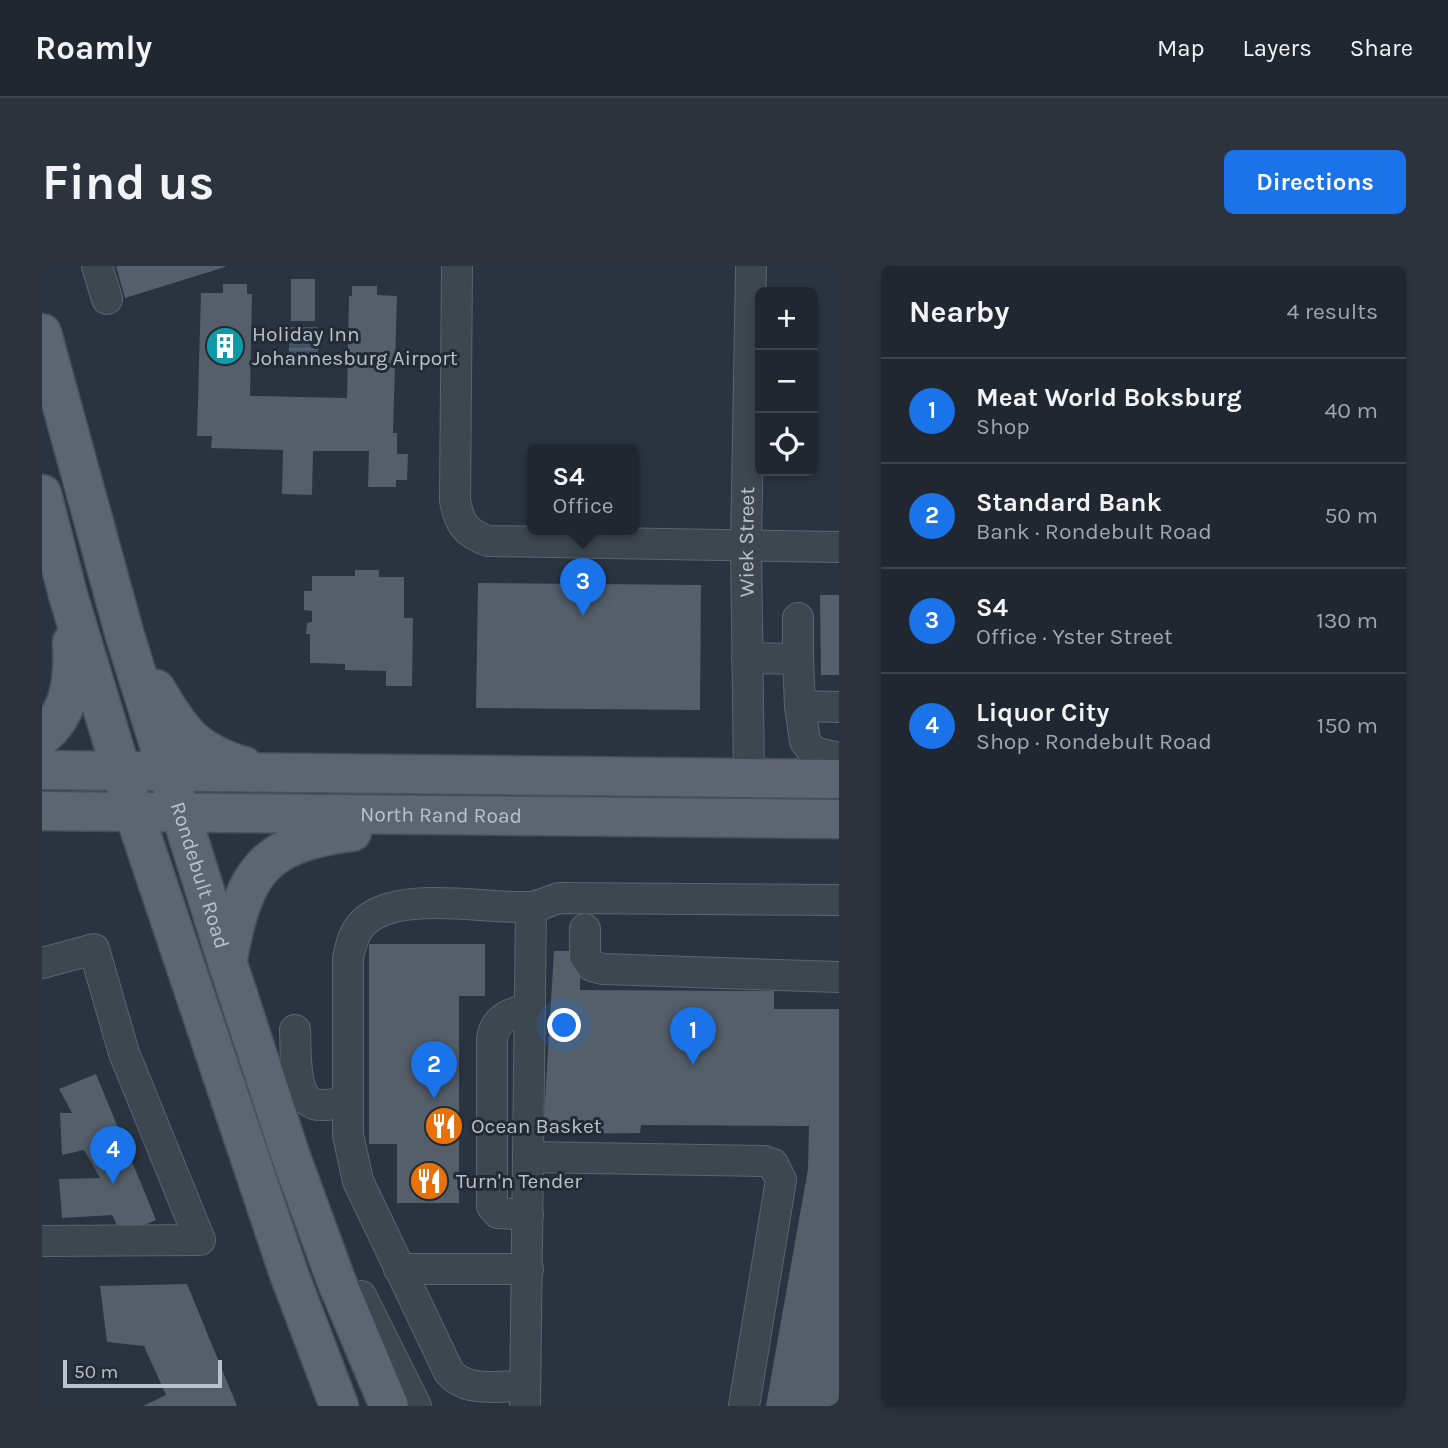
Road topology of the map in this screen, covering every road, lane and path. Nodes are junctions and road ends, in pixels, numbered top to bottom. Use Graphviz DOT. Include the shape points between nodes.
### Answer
graph roads {
  1 [pos="97,266"];
  2 [pos="457,266"];
  3 [pos="751,266"];
  4 [pos="107,299"];
  5 [pos="42,333"];
  6 [pos="45,514"];
  7 [pos="746,545"];
  8 [pos="839,547"];
  9 [pos="68,595"];
  10 [pos="798,618"];
  11 [pos="125,636"];
  12 [pos="747,659"];
  13 [pos="798,659"];
  14 [pos="800,706"];
  15 [pos="839,707"];
  16 [pos="42,736"];
  17 [pos="839,758"];
  18 [pos="42,771"];
  19 [pos="123,771"];
  20 [pos="167,771"];
  21 [pos="266,771"];
  22 [pos="749,776"];
  23 [pos="839,779"];
  24 [pos="42,811"];
  25 [pos="134,813"];
  26 [pos="180,813"];
  27 [pos="447,816"];
  28 [pos="839,819"];
  29 [pos="839,900"];
  30 [pos="531,907"];
  31 [pos="585,929"];
  32 [pos="227,961"];
  33 [pos="42,963"];
  34 [pos="839,977"];
  35 [pos="530,1008"];
  36 [pos="295,1030"];
  37 [pos="348,1102"];
  38 [pos="290,1154"];
  39 [pos="529,1157"];
  40 [pos="528,1215"];
  41 [pos="42,1241"];
  42 [pos="400,1269"];
  43 [pos="527,1269"];
  44 [pos="525,1396"];
  45 [pos="339,1406"];
  46 [pos="389,1406"];
  47 [pos="416,1406"];
  48 [pos="744,1406"];
  1 -- 4 [label="street"];
  2 -- 7 [label="street" via="455,500 463,527 488,541"];
  3 -- 7 [label="street, Wiek Street"];
  5 -- 11 [label="main road, Rondebult Road"];
  6 -- 9 [label="main road, Rondebult Road"];
  7 -- 8 [label="street"];
  7 -- 12 [label="street, Wiek Street"];
  9 -- 16 [label="main road" via="74,673 61,713"];
  9 -- 19 [label="main road, Rondebult Road"];
  10 -- 13 [label="street"];
  11 -- 20 [label="main road, Rondebult Road"];
  11 -- 21 [label="main road" via="178,727 219,759"];
  12 -- 13 [label="street"];
  12 -- 22 [label="street, Wiek Street"];
  13 -- 14 [label="street"];
  14 -- 15 [label="street"];
  14 -- 17 [label="street" via="805,741 813,752"];
  18 -- 19 [label="main road, North Rand Road"];
  19 -- 20 [label="main road, North Rand Road"];
  19 -- 25 [label="main road, Rondebult Road"];
  20 -- 21 [label="main road, North Rand Road"];
  20 -- 26 [label="main road, Rondebult Road"];
  21 -- 22 [label="main road, North Rand Road"];
  22 -- 23 [label="main road, North Rand Road"];
  24 -- 25 [label="main road, North Rand Road"];
  25 -- 26 [label="main road, North Rand Road"];
  25 -- 45 [label="main road, Rondebult Road" via="289,1274"];
  26 -- 27 [label="main road, North Rand Road"];
  26 -- 32 [label="main road, Rondebult Road"];
  27 -- 28 [label="main road, North Rand Road"];
  27 -- 32 [label="main road" via="327,835 290,844 276,853 247,889 236,914"];
  29 -- 30 [label="street" via="559,898"];
  30 -- 35 [label="street"];
  30 -- 37 [label="street" via="418,904 390,909 364,922 352,937 348,958"];
  31 -- 34 [label="street" via="585,957 592,966 603,969"];
  32 -- 38 [label="main road, Rondebult Road"];
  33 -- 41 [label="street" via="94,949 124,1052 200,1240"];
  35 -- 39 [label="street"];
  35 -- 40 [label="street" via="501,1020 492,1039 492,1206 498,1213"];
  36 -- 37 [label="street" via="305,1098 320,1105"];
  37 -- 42 [label="street" via="348,1135 358,1181"];
  38 -- 46 [label="main road, Rondebult Road"];
  38 -- 47 [label="street"];
  39 -- 40 [label="street"];
  39 -- 48 [label="street" via="773,1164 781,1180"];
  40 -- 43 [label="street"];
  42 -- 43 [label="street"];
  42 -- 44 [label="street" via="456,1381"];
  43 -- 44 [label="street"];
}
